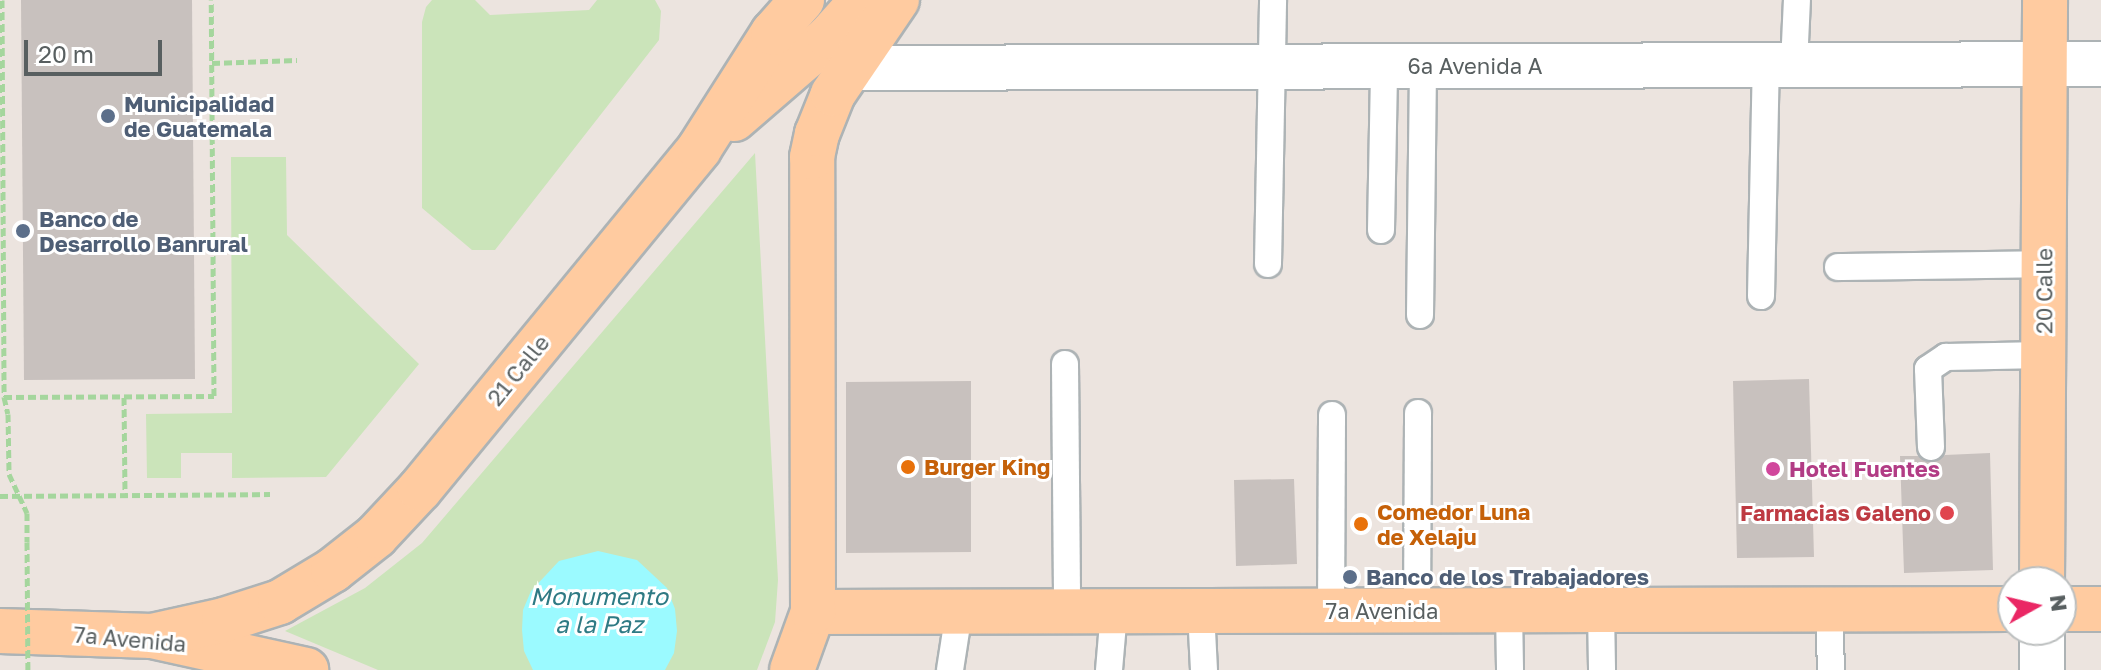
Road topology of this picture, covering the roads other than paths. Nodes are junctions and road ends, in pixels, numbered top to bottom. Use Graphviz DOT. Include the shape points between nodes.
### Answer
graph roads {
  1 [pos="802,0"];
  2 [pos="862,0"];
  3 [pos="897,0"];
  4 [pos="1273,0"];
  5 [pos="1797,0"];
  6 [pos="2045,0"];
  7 [pos="2101,64"];
  8 [pos="1780,65"];
  9 [pos="2045,65"];
  10 [pos="1273,67"];
  11 [pos="1403,67"];
  12 [pos="849,68"];
  13 [pos="699,149"];
  14 [pos="1381,230"];
  15 [pos="1268,264"];
  16 [pos="2044,264"];
  17 [pos="1838,267"];
  18 [pos="1761,296"];
  19 [pos="1420,315"];
  20 [pos="2043,355"];
  21 [pos="1065,364"];
  22 [pos="1418,413"];
  23 [pos="1332,415"];
  24 [pos="1931,447"];
  25 [pos="2042,566"];
  26 [pos="1829,609"];
  27 [pos="1997,609"];
  28 [pos="2077,609"];
  29 [pos="2101,609"];
  30 [pos="1067,611"];
  31 [pos="1201,611"];
  32 [pos="1331,611"];
  33 [pos="1417,611"];
  34 [pos="1509,611"];
  35 [pos="1601,611"];
  36 [pos="813,612"];
  37 [pos="959,612"];
  38 [pos="1114,612"];
  39 [pos="0,631"];
  40 [pos="152,636"];
  41 [pos="2042,646"];
  42 [pos="306,670"];
  43 [pos="792,670"];
  44 [pos="814,670"];
  45 [pos="950,670"];
  46 [pos="1109,670"];
  47 [pos="1204,670"];
  48 [pos="1510,670"];
  49 [pos="1602,670"];
  50 [pos="1831,670"];
  51 [pos="2042,670"];
  1 -- 13 [label="main road, 21 Calle" via="773,33"];
  2 -- 13 [label="main road" via="829,37"];
  3 -- 12 [label="main road"];
  4 -- 10 [label="lane"];
  5 -- 8 [label="lane"];
  6 -- 9 [label="main road, 20 Calle"];
  7 -- 9 [label="street, 6a Avenida A"];
  8 -- 9 [label="street, 6a Avenida A"];
  8 -- 11 [label="street, 6a Avenida A"];
  8 -- 18 [label="lane"];
  9 -- 16 [label="main road, 20 Calle"];
  10 -- 11 [label="street, 6a Avenida A"];
  10 -- 12 [label="street, 6a Avenida A"];
  10 -- 15 [label="lane"];
  11 -- 14 [label="lane"];
  11 -- 19 [label="lane"];
  12 -- 36 [label="main road" via="833,94 812,157"];
  13 -- 40 [label="main road, 21 Calle" via="376,536 280,602"];
  16 -- 17 [label="lane"];
  16 -- 20 [label="main road, 20 Calle"];
  20 -- 24 [label="lane" via="1946,357 1928,369"];
  20 -- 25 [label="main road, 20 Calle"];
  21 -- 30 [label="lane"];
  22 -- 33 [label="lane"];
  23 -- 32 [label="lane"];
  26 -- 27 [label="main road, 7a Avenida"];
  26 -- 35 [label="main road, 7a Avenida"];
  26 -- 50 [label="lane"];
  28 -- 29 [label="main road"];
  30 -- 37 [label="main road, 7a Avenida"];
  30 -- 38 [label="main road, 7a Avenida"];
  31 -- 32 [label="main road, 7a Avenida"];
  31 -- 38 [label="main road, 7a Avenida"];
  31 -- 47 [label="lane"];
  32 -- 33 [label="main road, 7a Avenida"];
  33 -- 34 [label="main road, 7a Avenida"];
  34 -- 35 [label="main road, 7a Avenida"];
  34 -- 48 [label="lane"];
  35 -- 49 [label="lane"];
  36 -- 37 [label="main road, 7a Avenida"];
  36 -- 43 [label="main road"];
  36 -- 44 [label="lane"];
  37 -- 45 [label="lane"];
  38 -- 46 [label="lane"];
  39 -- 40 [label="main road, 7a Avenida"];
  40 -- 42 [label="main road, 7a Avenida"];
  41 -- 51 [label="street"];
}
